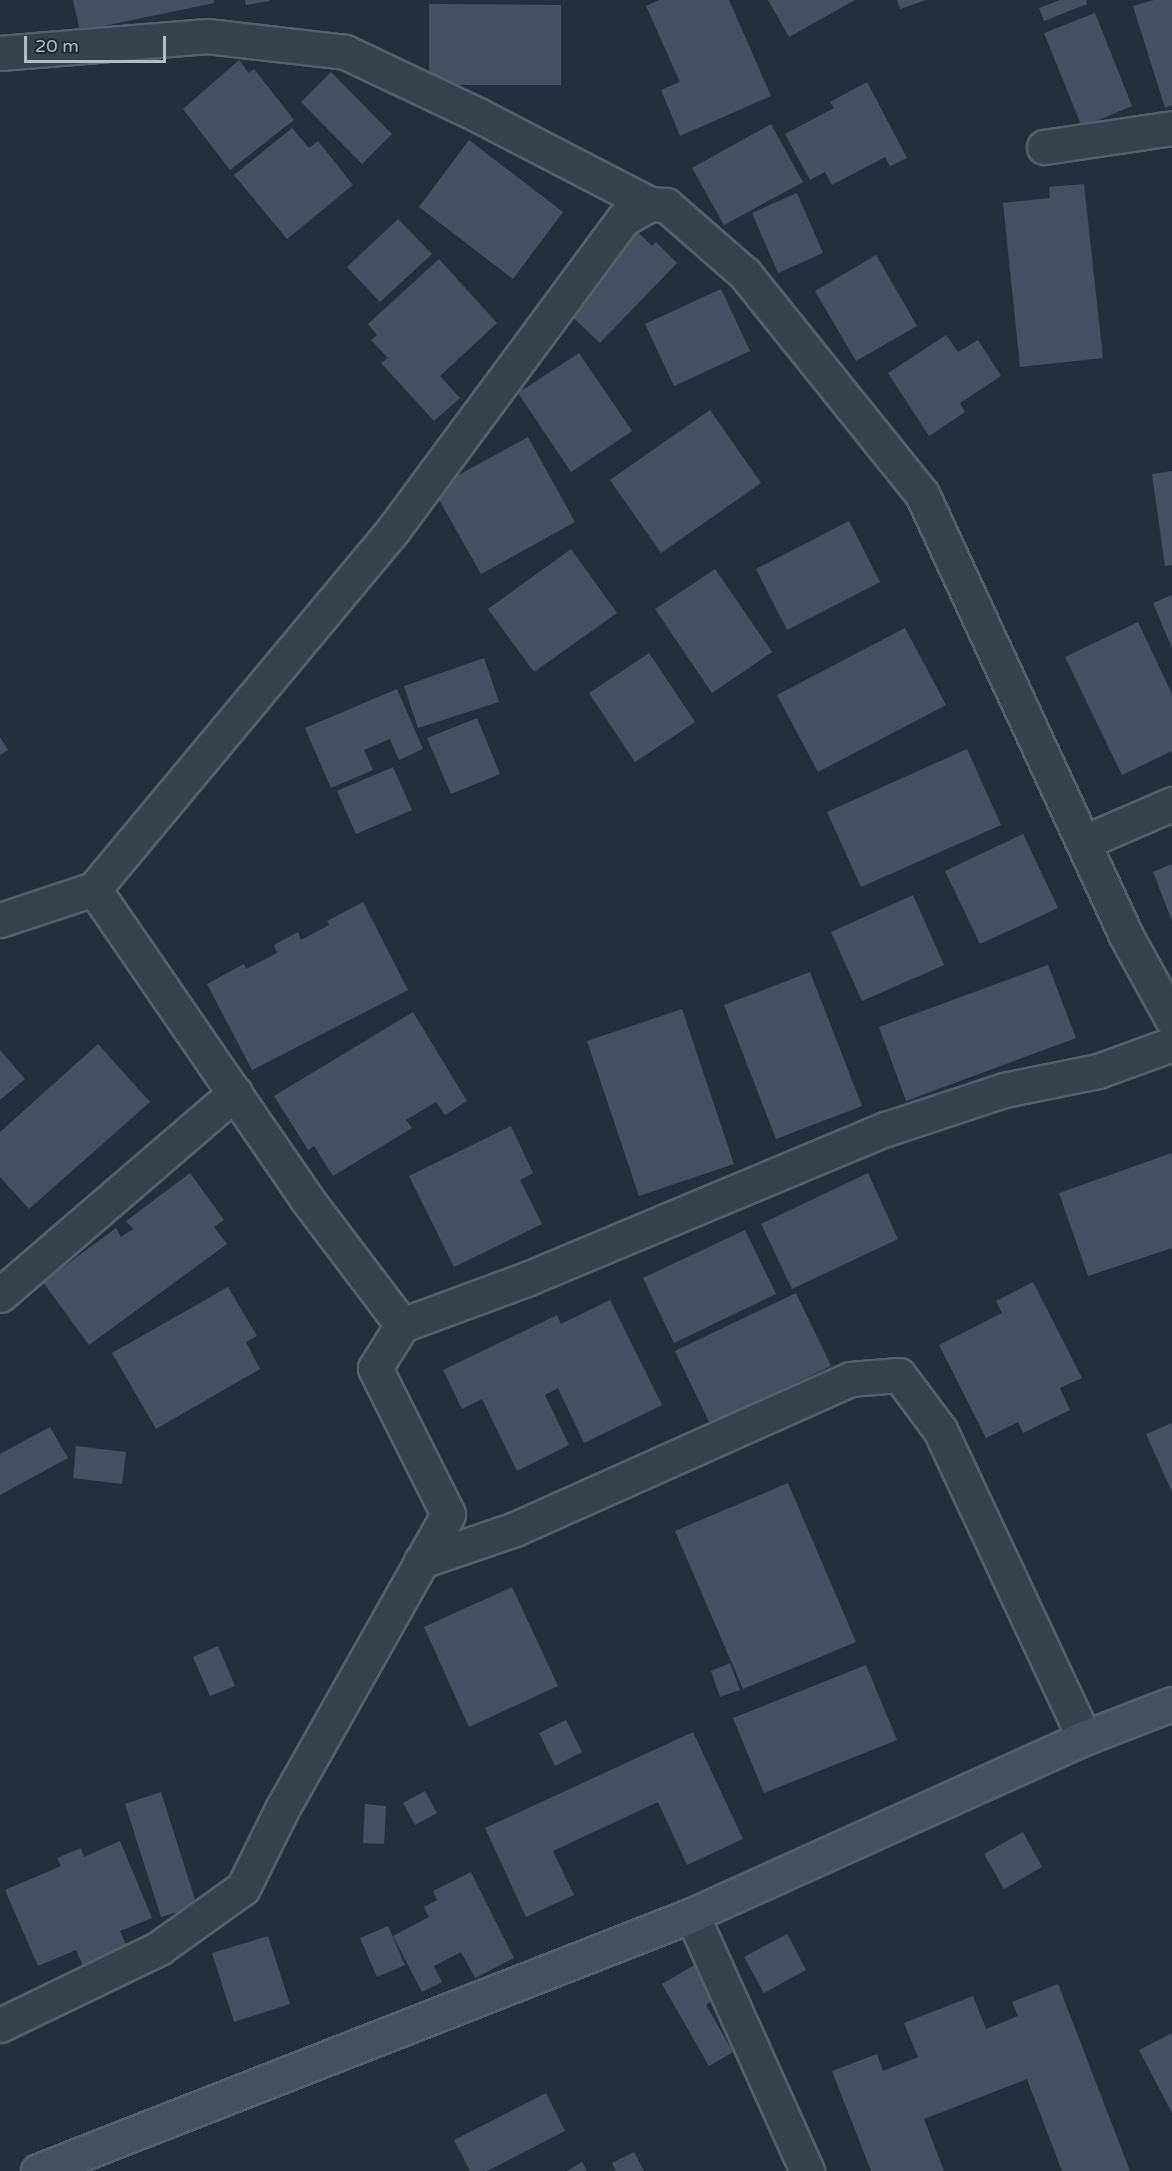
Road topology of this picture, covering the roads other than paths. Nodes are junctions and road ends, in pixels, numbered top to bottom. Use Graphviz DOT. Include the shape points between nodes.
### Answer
graph roads {
  1 [pos="0,53"];
  2 [pos="1172,128"];
  3 [pos="1044,147"];
  4 [pos="650,204"];
  5 [pos="1172,804"];
  6 [pos="1084,842"];
  7 [pos="94,889"];
  8 [pos="0,920"];
  9 [pos="1172,1019"];
  10 [pos="1172,1044"];
  11 [pos="235,1093"];
  12 [pos="0,1295"];
  13 [pos="402,1325"];
  14 [pos="421,1561"];
  15 [pos="1172,1704"];
  16 [pos="1084,1738"];
  17 [pos="692,1915"];
  18 [pos="0,2025"];
  19 [pos="38,2171"];
  20 [pos="807,2171"];
  1 -- 4 [label="street" via="207,36 345,52"];
  2 -- 3 [label="street"];
  4 -- 6 [label="street" via="666,205 745,274 922,494"];
  4 -- 7 [label="street" via="623,219 393,530"];
  5 -- 6 [label="street"];
  6 -- 9 [label="street" via="1125,934"];
  7 -- 8 [label="street"];
  7 -- 11 [label="street"];
  10 -- 13 [label="street" via="1098,1071 1005,1090 886,1129 529,1278"];
  11 -- 12 [label="street"];
  11 -- 13 [label="street" via="306,1198"];
  13 -- 14 [label="street" via="375,1368 448,1514"];
  14 -- 16 [label="street" via="515,1529 850,1379 899,1375 940,1430"];
  14 -- 18 [label="street" via="282,1809 243,1888 159,1948"];
  15 -- 16 [label="street"];
  16 -- 17 [label="street"];
  17 -- 19 [label="street"];
  17 -- 20 [label="street"];
}
